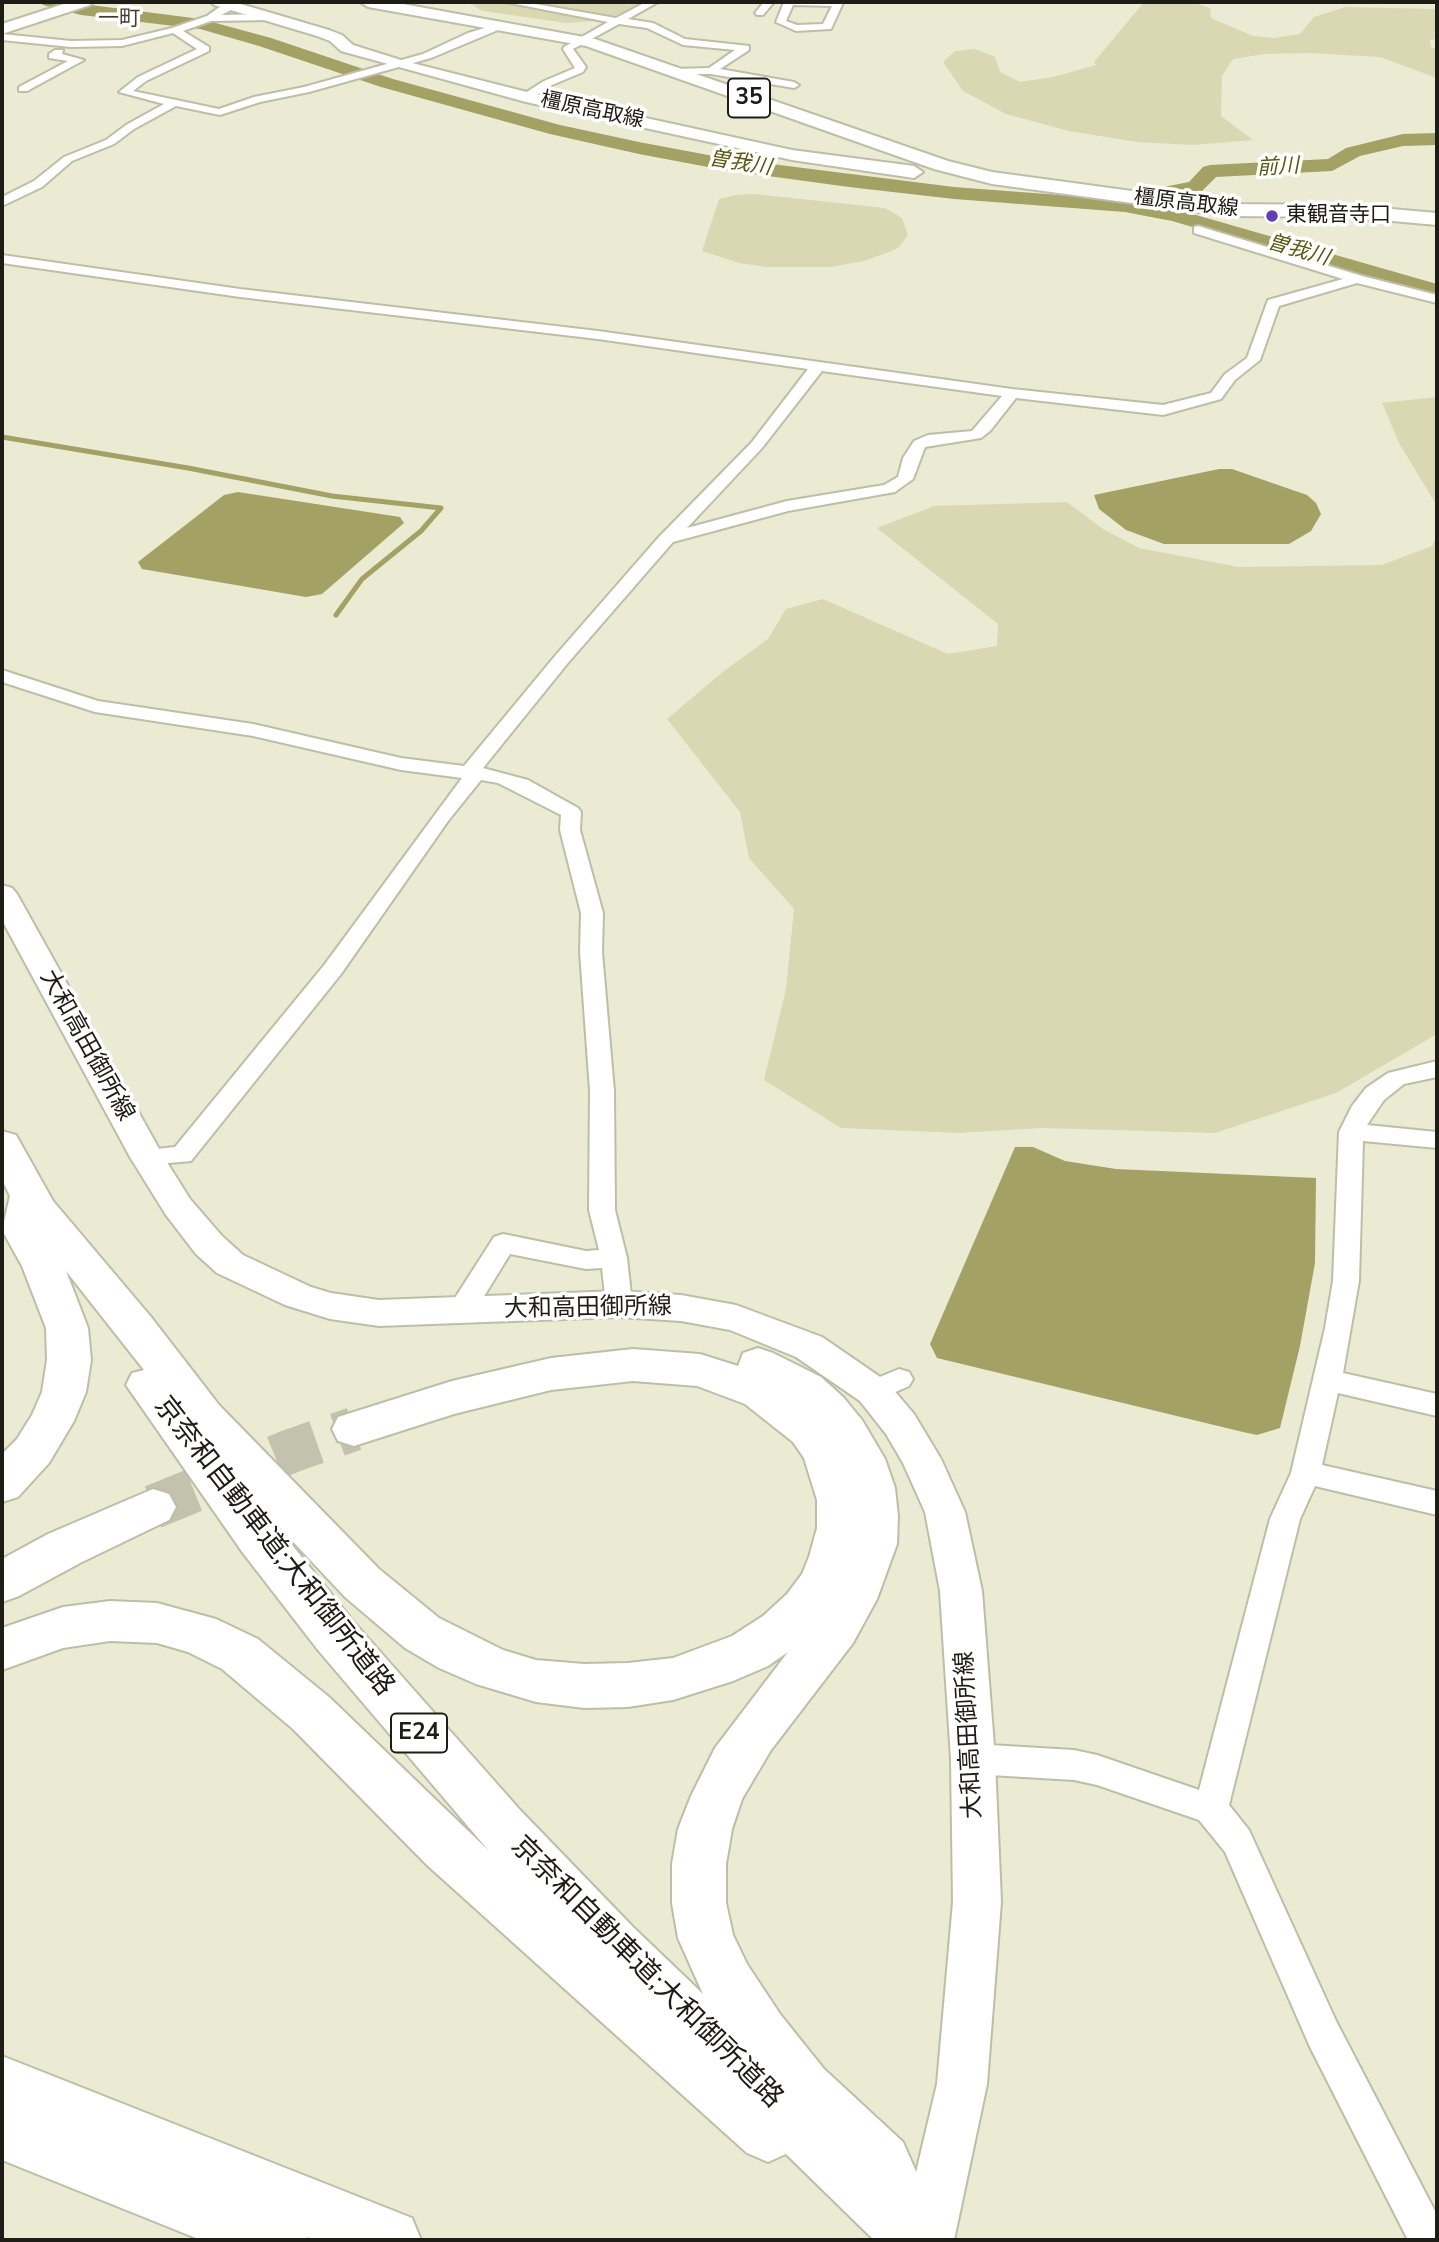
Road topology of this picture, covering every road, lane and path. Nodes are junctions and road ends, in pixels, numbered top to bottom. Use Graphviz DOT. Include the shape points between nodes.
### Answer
graph roads {
  1 [pos="84,2"];
  2 [pos="368,2"];
  3 [pos="510,2"];
  4 [pos="653,2"];
  5 [pos="769,2"];
  6 [pos="790,2"];
  7 [pos="225,4"];
  8 [pos="760,13"];
  9 [pos="270,17"];
  10 [pos="209,19"];
  11 [pos="619,21"];
  12 [pos="505,25"];
  13 [pos="2,29"];
  14 [pos="178,29"];
  15 [pos="2,37"];
  16 [pos="584,40"];
  17 [pos="71,44"];
  18 [pos="2,48"];
  19 [pos="55,55"];
  20 [pos="398,64"];
  21 [pos="711,71"];
  22 [pos="674,72"];
  23 [pos="794,85"];
  24 [pos="23,89"];
  25 [pos="526,97"];
  26 [pos="175,102"];
  27 [pos="977,175"];
  28 [pos="2,202"];
  29 [pos="1226,214"];
  30 [pos="1437,219"];
  31 [pos="2,259"];
  32 [pos="1357,279"];
  33 [pos="1437,299"];
  34 [pos="818,366"];
  35 [pos="1012,393"];
  36 [pos="669,539"];
  37 [pos="2,676"];
  38 [pos="474,772"];
  39 [pos="2,894"];
  40 [pos="1437,1069"];
  41 [pos="1351,1132"];
  42 [pos="1436,1139"];
  43 [pos="2,1144"];
  44 [pos="147,1157"];
  45 [pos="30,1206"];
  46 [pos="614,1258"];
  47 [pos="619,1304"];
  48 [pos="460,1312"];
  49 [pos="1328,1380"];
  50 [pos="1437,1405"];
  51 [pos="1306,1473"];
  52 [pos="2,1484"];
  53 [pos="1437,1503"];
  54 [pos="2,1555"];
  55 [pos="2,1582"];
  56 [pos="2,1649"];
  57 [pos="973,1759"];
  58 [pos="1211,1809"];
  59 [pos="2,2085"];
  60 [pos="2,2130"];
  61 [pos="896,2220"];
  62 [pos="276,2240"];
  63 [pos="390,2240"];
  64 [pos="1429,2240"];
  1 -- 13 [label="main road"];
  2 -- 12 [label="main road, 橿原高取線 / 35"];
  3 -- 11 [label="street"];
  4 -- 11 [label="street"];
  5 -- 8 [label="street"];
  6 -- 6 [label="street" via="781,22 796,28 827,27 838,3"];
  7 -- 9 [label="main road, 橿原高取線 / 35"];
  7 -- 10 [label="street"];
  9 -- 10 [label="street"];
  9 -- 20 [label="main road, 橿原高取線 / 35"];
  10 -- 14 [label="street"];
  11 -- 16 [label="street"];
  11 -- 21 [label="street" via="649,25 678,41 745,48"];
  12 -- 16 [label="main road, 橿原高取線 / 35"];
  12 -- 20 [label="street"];
  14 -- 17 [label="street" via="122,43"];
  14 -- 26 [label="street" via="205,49 124,92"];
  15 -- 17 [label="street"];
  16 -- 22 [label="main road, 橿原高取線 / 35"];
  16 -- 25 [label="street" via="568,49 579,70"];
  17 -- 19 [label="street"];
  18 -- 19 [label="street"];
  19 -- 24 [label="street" via="79,60"];
  20 -- 25 [label="main road, 橿原高取線 / 35"];
  20 -- 26 [label="street" via="220,112"];
  21 -- 22 [label="street"];
  21 -- 23 [label="street"];
  22 -- 27 [label="main road, 橿原高取線 / 35"];
  25 -- 27 [label="main road, 橿原高取線 / 35" via="806,158"];
  26 -- 28 [label="street" via="110,142 68,159 38,184"];
  27 -- 29 [label="main road, 橿原高取線 / 35"];
  29 -- 30 [label="main road, 橿原高取線 / 35" via="1370,212"];
  29 -- 32 [label="street" via="1198,230"];
  31 -- 34 [label="street" via="226,292 544,328"];
  32 -- 33 [label="street"];
  32 -- 35 [label="street" via="1273,303 1253,360 1207,400 1155,410"];
  34 -- 35 [label="street"];
  34 -- 36 [label="street" via="757,445"];
  35 -- 36 [label="street" via="976,435 919,444 905,479 889,489 787,506"];
  36 -- 38 [label="street" via="561,660"];
  37 -- 38 [label="street" via="95,706 253,730 401,764"];
  38 -- 44 [label="street" via="333,969 183,1155"];
  38 -- 46 [label="street" via="521,784 571,812 570,830 592,913 602,1091 602,1210"];
  39 -- 44 [label="main road, 大和高田御所線"];
  40 -- 41 [label="street" via="1396,1078 1375,1094"];
  41 -- 42 [label="street"];
  41 -- 49 [label="street" via="1346,1281"];
  43 -- 45 [label="main road, 京奈和自動車道;大和御所道路 / E24"];
  44 -- 48 [label="main road, 大和高田御所線" via="209,1245 230,1264 264,1282 330,1306 379,1313"];
  45 -- 52 [label="main road" via="23,1230 43,1266 67,1328 69,1360 64,1392 52,1422"];
  45 -- 61 [label="main road, 京奈和自動車道;大和御所道路 / E24" via="177,1427 344,1645 501,1827 613,1946"];
  45 -- 61 [label="main road" via="136,1328 203,1417 362,1583 422,1633 457,1653 536,1681 583,1686 662,1681 715,1667 770,1638 804,1608 821,1585 833,1556 841,1528 840,1500 824,1451 809,1430 761,1392 700,1370 633,1365 551,1374 351,1418 441,1380 550,1353 611,1344 682,1344 747,1359 804,1389 827,1409 862,1459 872,1488 873,1544 836,1628 753,1734 716,1796 699,1864 699,1903 706,1938 760,2034"];
  46 -- 47 [label="street"];
  46 -- 48 [label="street" via="586,1260 503,1243"];
  47 -- 48 [label="main road, 大和高田御所線"];
  47 -- 57 [label="main road, 大和高田御所線" via="736,1318 886,1385 900,1424 945,1512 961,1591"];
  49 -- 50 [label="street"];
  49 -- 51 [label="street"];
  51 -- 53 [label="street"];
  51 -- 58 [label="street" via="1285,1519"];
  54 -- 55 [label="main road" via="150,1496"];
  56 -- 61 [label="main road" via="63,1628 110,1621 157,1623 200,1634 240,1654 311,1713 446,1849"];
  57 -- 58 [label="street" via="1074,1765"];
  57 -- 61 [label="main road, 大和高田御所線" via="976,1902 962,2084"];
  58 -- 64 [label="street" via="1237,1841 1323,2034"];
  59 -- 63 [label="main road"];
  60 -- 62 [label="main road"];
}
